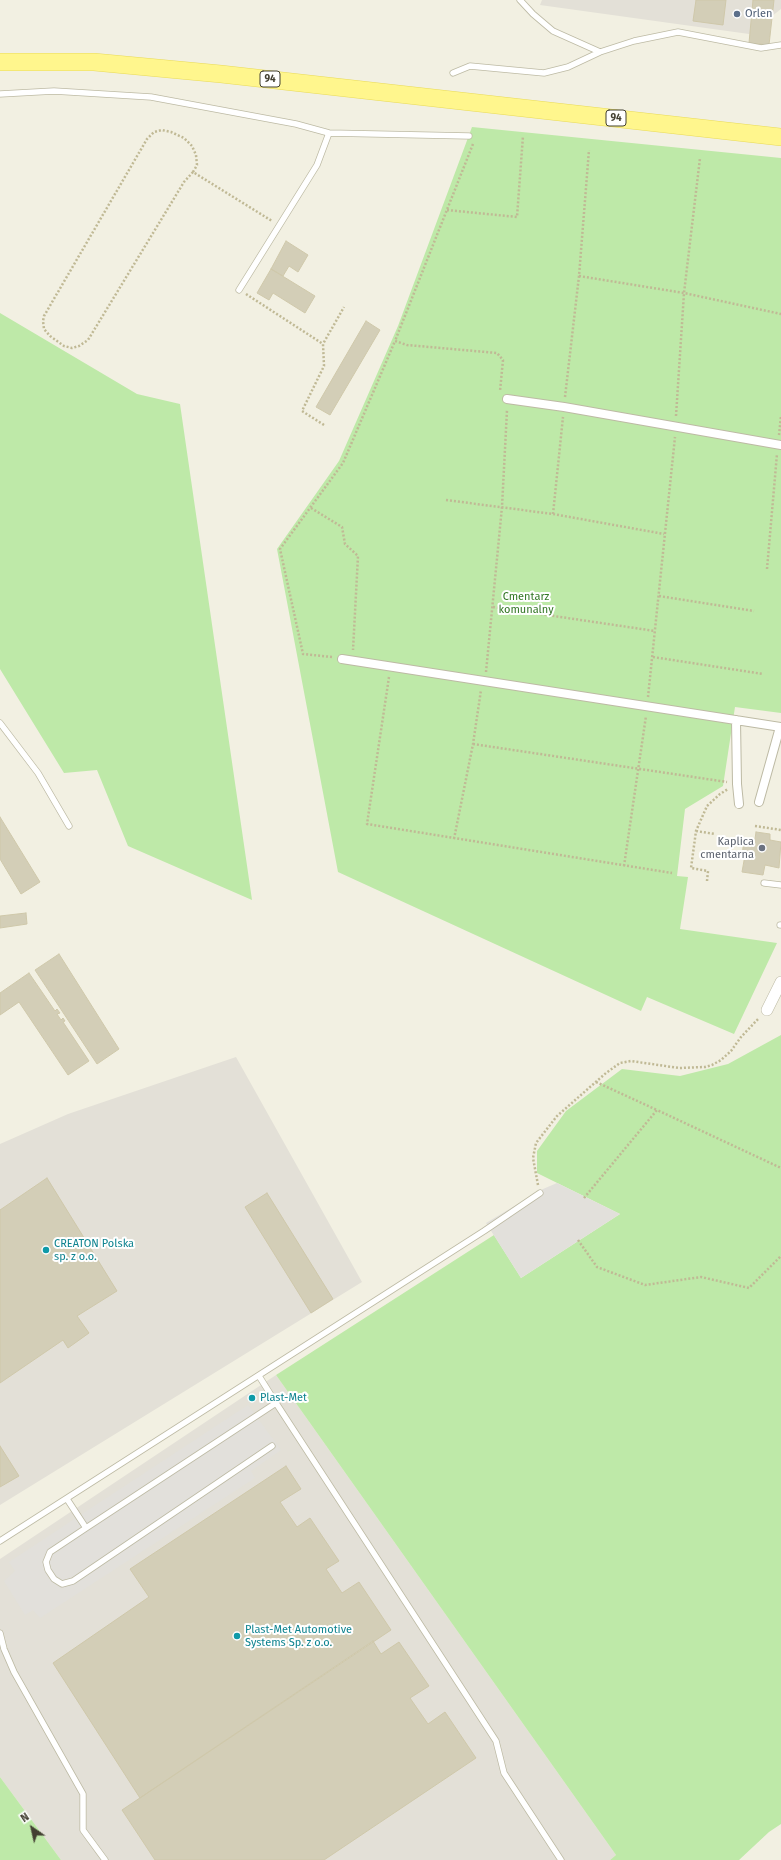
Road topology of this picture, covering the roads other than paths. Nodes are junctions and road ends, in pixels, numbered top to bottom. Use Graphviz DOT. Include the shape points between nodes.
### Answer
graph roads {
  1 [pos="520,0"];
  2 [pos="781,45"];
  3 [pos="600,52"];
  4 [pos="0,62"];
  5 [pos="453,73"];
  6 [pos="0,94"];
  7 [pos="330,132"];
  8 [pos="469,136"];
  9 [pos="781,137"];
  10 [pos="239,290"];
  11 [pos="507,399"];
  12 [pos="779,445"];
  13 [pos="342,659"];
  14 [pos="736,720"];
  15 [pos="0,723"];
  16 [pos="780,727"];
  17 [pos="759,802"];
  18 [pos="739,804"];
  19 [pos="69,826"];
  20 [pos="764,883"];
  21 [pos="781,885"];
  22 [pos="781,982"];
  23 [pos="767,1010"];
  24 [pos="540,1193"];
  25 [pos="259,1376"];
  26 [pos="276,1403"];
  27 [pos="272,1446"];
  28 [pos="67,1499"];
  29 [pos="86,1528"];
  30 [pos="0,1541"];
  31 [pos="0,1633"];
  32 [pos="105,1860"];
  33 [pos="561,1860"];
  1 -- 3 [label="lane" via="553,31"];
  2 -- 3 [label="lane" via="761,48 678,32 634,41"];
  3 -- 5 [label="lane" via="544,73 470,66"];
  4 -- 9 [label="main road, 94" via="110,63"];
  6 -- 7 [label="lane" via="54,91 151,97"];
  7 -- 8 [label="lane"];
  7 -- 10 [label="lane" via="317,165"];
  11 -- 12 [label="street"];
  13 -- 14 [label="street"];
  14 -- 16 [label="street"];
  14 -- 18 [label="street"];
  15 -- 19 [label="lane" via="38,773"];
  16 -- 17 [label="street"];
  20 -- 21 [label="lane"];
  22 -- 23 [label="street"];
  24 -- 25 [label="lane"];
  25 -- 26 [label="lane"];
  25 -- 28 [label="lane"];
  26 -- 29 [label="lane"];
  26 -- 33 [label="lane" via="496,1741 504,1773"];
  27 -- 29 [label="lane" via="73,1581 62,1584 54,1579 48,1570 46,1562 50,1552"];
  28 -- 29 [label="lane"];
  28 -- 30 [label="lane"];
  31 -- 32 [label="lane" via="14,1672 83,1794 83,1830"];
}
